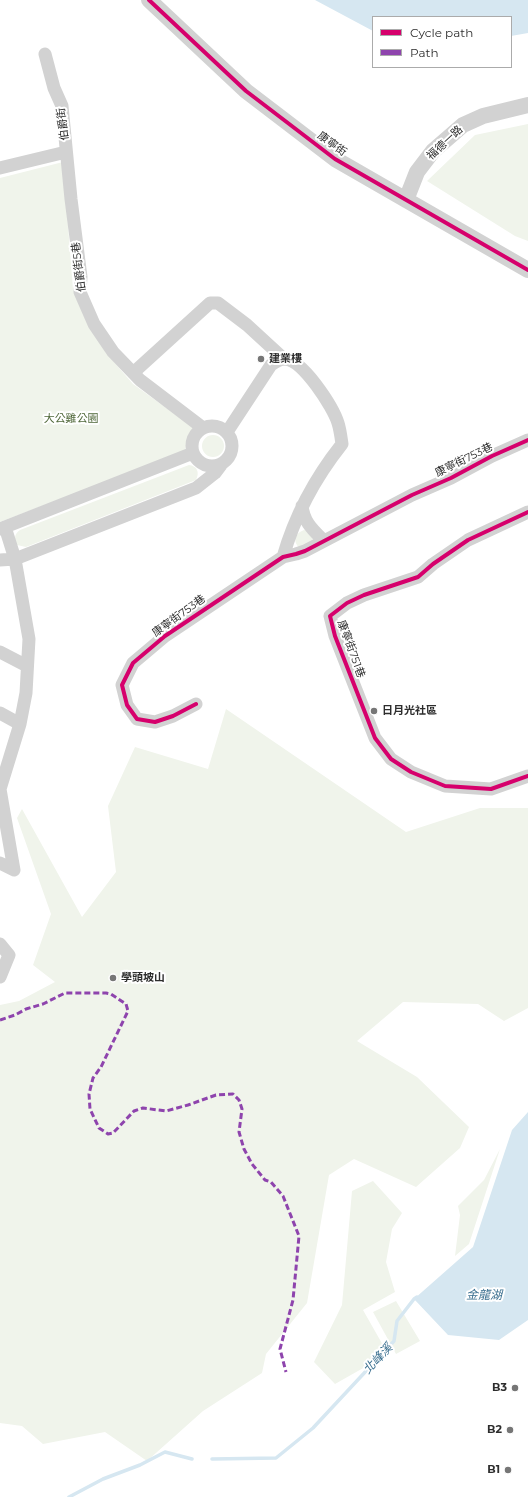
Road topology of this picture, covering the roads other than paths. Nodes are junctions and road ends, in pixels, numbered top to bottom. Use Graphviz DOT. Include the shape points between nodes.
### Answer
graph roads {
  1 [pos="149,0"];
  2 [pos="45,54"];
  3 [pos="528,105"];
  4 [pos="66,152"];
  5 [pos="0,168"];
  6 [pos="406,200"];
  7 [pos="528,270"];
  8 [pos="284,359"];
  9 [pos="133,373"];
  10 [pos="202,428"];
  11 [pos="227,432"];
  12 [pos="528,440"];
  13 [pos="193,453"];
  14 [pos="221,465"];
  15 [pos="302,506"];
  16 [pos="528,512"];
  17 [pos="2,528"];
  18 [pos="323,540"];
  19 [pos="282,557"];
  20 [pos="15,559"];
  21 [pos="0,560"];
  22 [pos="0,652"];
  23 [pos="27,666"];
  24 [pos="196,704"];
  25 [pos="0,713"];
  26 [pos="20,724"];
  27 [pos="528,776"];
  28 [pos="0,789"];
  29 [pos="0,863"];
  30 [pos="0,944"];
  31 [pos="0,977"];
  1 -- 6 [label="street, 康寧街" via="246,91 335,159"];
  2 -- 4 [label="street, 伯爵街" via="54,88 62,106"];
  3 -- 6 [label="street, 福德一路" via="483,116 463,125 433,151 417,172"];
  4 -- 5 [label="street, 伯爵街"];
  4 -- 9 [label="street, 伯爵街5巷" via="81,277 80,292 94,324 113,352"];
  6 -- 7 [label="street, 康寧街"];
  8 -- 9 [label="street" via="242,321 218,303 210,303"];
  8 -- 11 [label="street" via="271,366"];
  8 -- 15 [label="street" via="294,363 316,384 329,403 338,423 342,444 324,467"];
  9 -- 10 [label="street, 伯爵街5巷"];
  10 -- 11 [label="street" via="213,425"];
  10 -- 13 [label="street" via="192,440"];
  11 -- 14 [label="street" via="233,448 227,461"];
  12 -- 18 [label="street, 康寧街753巷"];
  13 -- 14 [label="street" via="202,464 215,467"];
  13 -- 17 [label="street"];
  14 -- 20 [label="street" via="196,488"];
  15 -- 18 [label="street" via="303,516"];
  15 -- 19 [label="street"];
  16 -- 27 [label="street, 康寧街751巷" via="468,540 418,577 364,595 347,603 330,616 335,636 375,738 391,759 411,772 445,786 491,789"];
  17 -- 20 [label="street"];
  18 -- 19 [label="street, 康寧街753巷" via="299,553"];
  19 -- 24 [label="street, 康寧街753巷" via="165,636 133,663 122,685 127,705 138,718 155,722"];
  20 -- 21 [label="street"];
  20 -- 23 [label="street" via="29,639"];
  22 -- 23 [label="street"];
  23 -- 26 [label="street" via="26,693"];
  25 -- 26 [label="street"];
  26 -- 28 [label="street"];
  28 -- 29 [label="street" via="14,870"];
  30 -- 31 [label="street" via="9,955"];
}
